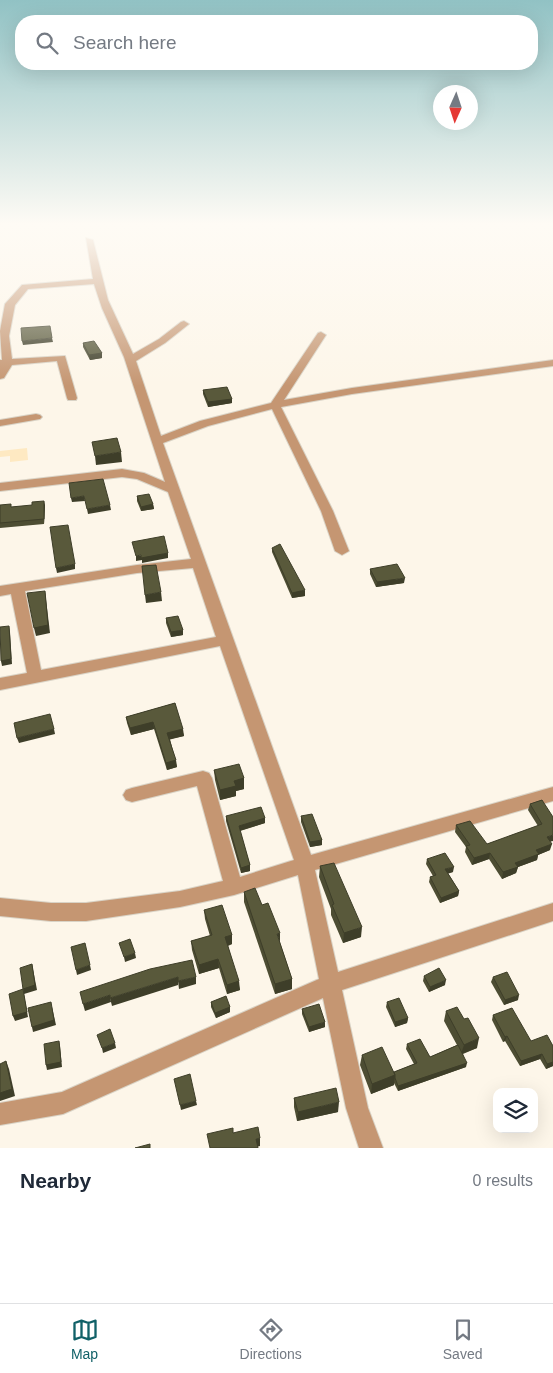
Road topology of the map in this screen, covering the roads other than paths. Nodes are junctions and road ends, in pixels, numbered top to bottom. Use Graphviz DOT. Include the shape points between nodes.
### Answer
graph roads {
  1 [pos="97,281"];
  2 [pos="184,324"];
  3 [pos="321,335"];
  4 [pos="131,360"];
  5 [pos="4,363"];
  6 [pos="553,363"];
  7 [pos="0,376"];
  8 [pos="72,398"];
  9 [pos="275,405"];
  10 [pos="36,417"];
  11 [pos="0,423"];
  12 [pos="157,441"];
  13 [pos="0,487"];
  14 [pos="174,490"];
  15 [pos="342,551"];
  16 [pos="198,563"];
  17 [pos="18,588"];
  18 [pos="0,591"];
  19 [pos="225,640"];
  20 [pos="35,677"];
  21 [pos="0,684"];
  22 [pos="553,794"];
  23 [pos="132,795"];
  24 [pos="306,865"];
  25 [pos="234,888"];
  26 [pos="0,907"];
  27 [pos="553,912"];
  28 [pos="331,984"];
  29 [pos="0,1114"];
  30 [pos="371,1148"];
  1 -- 4 [label="street"];
  1 -- 5 [label="street" via="24,287 20,290 10,304 4,336"];
  2 -- 4 [label="street"];
  3 -- 9 [label="street"];
  4 -- 12 [label="street"];
  5 -- 7 [label="street"];
  5 -- 8 [label="street" via="61,358"];
  6 -- 9 [label="street"];
  9 -- 12 [label="street" via="195,425"];
  9 -- 15 [label="street" via="327,511"];
  10 -- 11 [label="street"];
  12 -- 14 [label="street"];
  13 -- 14 [label="street" via="122,473 140,476"];
  14 -- 16 [label="street"];
  16 -- 17 [label="street"];
  16 -- 19 [label="street"];
  17 -- 18 [label="street"];
  17 -- 20 [label="street"];
  19 -- 20 [label="street"];
  19 -- 24 [label="street"];
  20 -- 21 [label="street"];
  22 -- 24 [label="street"];
  23 -- 25 [label="street" via="203,778"];
  24 -- 25 [label="street"];
  24 -- 28 [label="street"];
  25 -- 26 [label="street" via="86,912"];
  27 -- 28 [label="street"];
  28 -- 29 [label="street" via="63,1103"];
  28 -- 30 [label="street" via="357,1108"];
}
